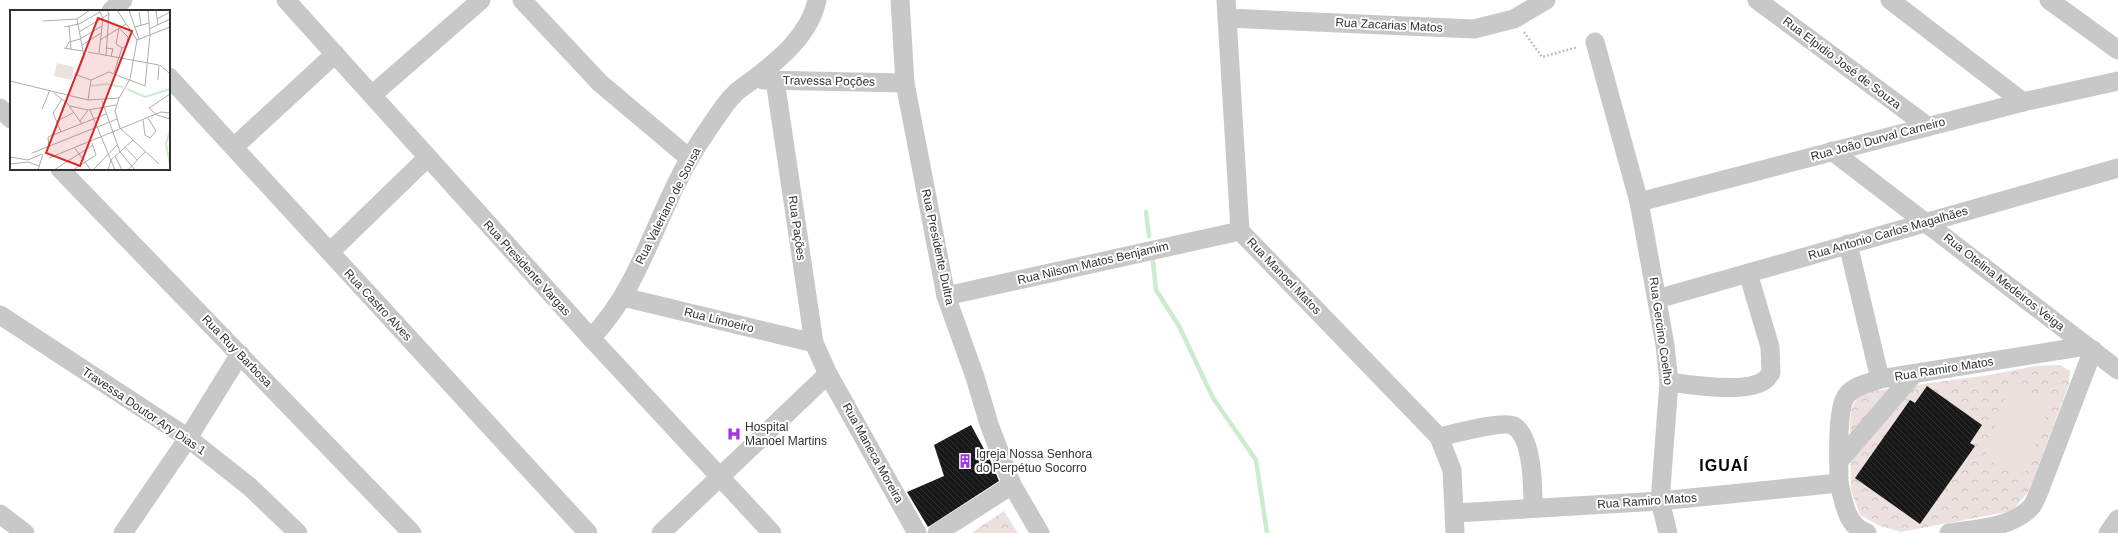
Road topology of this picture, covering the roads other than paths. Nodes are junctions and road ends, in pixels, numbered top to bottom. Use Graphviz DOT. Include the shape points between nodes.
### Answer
graph roads {
  1 [pos="99,0"];
  2 [pos="123,0"];
  3 [pos="286,0"];
  4 [pos="481,0"];
  5 [pos="522,0"];
  6 [pos="817,0"];
  7 [pos="900,0"];
  8 [pos="1546,0"];
  9 [pos="1757,0"];
  10 [pos="1890,0"];
  11 [pos="2049,0"];
  12 [pos="1226,9"];
  13 [pos="109,10"];
  14 [pos="111,10"];
  15 [pos="1595,42"];
  16 [pos="2118,50"];
  17 [pos="335,54"];
  18 [pos="170,78"];
  19 [pos="753,80"];
  20 [pos="775,80"];
  21 [pos="2118,81"];
  22 [pos="905,82"];
  23 [pos="372,95"];
  24 [pos="2023,102"];
  25 [pos="0,108"];
  26 [pos="10,118"];
  27 [pos="1927,126"];
  28 [pos="234,147"];
  29 [pos="1832,151"];
  30 [pos="428,157"];
  31 [pos="689,158"];
  32 [pos="2118,168"];
  33 [pos="61,170"];
  34 [pos="1639,202"];
  35 [pos="1926,222"];
  36 [pos="1240,230"];
  37 [pos="1848,244"];
  38 [pos="330,252"];
  39 [pos="1748,273"];
  40 [pos="946,296"];
  41 [pos="623,297"];
  42 [pos="1658,299"];
  43 [pos="0,315"];
  44 [pos="590,338"];
  45 [pos="814,343"];
  46 [pos="2089,348"];
  47 [pos="240,354"];
  48 [pos="2118,370"];
  49 [pos="828,374"];
  50 [pos="1914,374"];
  51 [pos="1880,380"];
  52 [pos="1670,382"];
  53 [pos="1439,437"];
  54 [pos="188,438"];
  55 [pos="1839,462"];
  56 [pos="720,478"];
  57 [pos="1839,483"];
  58 [pos="1012,485"];
  59 [pos="1660,501"];
  60 [pos="1533,508"];
  61 [pos="1456,513"];
  62 [pos="0,514"];
  63 [pos="2118,519"];
  64 [pos="25,533"];
  65 [pos="123,533"];
  66 [pos="298,533"];
  67 [pos="412,533"];
  68 [pos="588,533"];
  69 [pos="661,533"];
  70 [pos="772,533"];
  71 [pos="917,533"];
  72 [pos="937,533"];
  73 [pos="1040,533"];
  74 [pos="1455,533"];
  75 [pos="1668,533"];
  76 [pos="1867,533"];
  77 [pos="1949,533"];
  78 [pos="2108,533"];
  1 -- 13 [label="street"];
  2 -- 14 [label="street"];
  3 -- 17 [label="street, Rua Presidente Vargas"];
  4 -- 23 [label="street"];
  5 -- 31 [label="street" via="600,83"];
  6 -- 19 [label="street, Rua Valeriano de Sousa" via="804,31 791,47"];
  7 -- 22 [label="street, Rua Presidente Dultra"];
  8 -- 12 [label="street, Rua Zacarias Matos" via="1514,19 1474,29"];
  9 -- 27 [label="street, Rua Elpidio José de Souza"];
  10 -- 24 [label="street"];
  11 -- 16 [label="street"];
  12 -- 36 [label="street, Rua Manoel Matos"];
  15 -- 34 [label="street, Rua Gercino Coelho"];
  17 -- 23 [label="street, Rua Presidente Vargas"];
  17 -- 28 [label="street"];
  18 -- 28 [label="street, Rua Castro Alves"];
  19 -- 20 [label="street, Travessa Poções"];
  19 -- 31 [label="street, Rua Valeriano de Sousa" via="738,89"];
  20 -- 22 [label="street, Travessa Poções"];
  20 -- 45 [label="street, Rua Pações"];
  21 -- 24 [label="street, Rua João Durval Carneiro"];
  22 -- 40 [label="street, Rua Presidente Dultra"];
  23 -- 30 [label="street, Rua Presidente Vargas"];
  24 -- 27 [label="street, Rua João Durval Carneiro"];
  25 -- 26 [label="street"];
  27 -- 29 [label="street, Rua João Durval Carneiro"];
  28 -- 38 [label="street, Rua Castro Alves"];
  29 -- 34 [label="street, Rua João Durval Carneiro"];
  29 -- 35 [label="street, Rua Otelina Medeiros Veiga"];
  30 -- 38 [label="street"];
  30 -- 44 [label="street, Rua Presidente Vargas"];
  31 -- 41 [label="street, Rua Valeriano de Sousa"];
  32 -- 35 [label="street, Rua Antonio Carlos Magalhães"];
  33 -- 47 [label="street, Rua Ruy Barbosa"];
  34 -- 42 [label="street, Rua Gercino Coelho"];
  35 -- 37 [label="street, Rua Antonio Carlos Magalhães"];
  35 -- 46 [label="street, Rua Otelina Medeiros Veiga"];
  36 -- 40 [label="street, Rua Nilsom Matos Benjamim"];
  36 -- 53 [label="street, Rua Manoel Matos"];
  37 -- 39 [label="street, Rua Antonio Carlos Magalhães"];
  37 -- 51 [label="street"];
  38 -- 68 [label="street, Rua Castro Alves"];
  39 -- 42 [label="street, Rua Antonio Carlos Magalhães"];
  39 -- 52 [label="street" via="1770,348 1771,373 1761,382 1743,387"];
  40 -- 58 [label="street, Rua Presidente Dultra"];
  41 -- 44 [label="street, Rua Valeriano de Sousa" via="605,323"];
  41 -- 45 [label="street, Rua Limoeiro"];
  42 -- 52 [label="street, Rua Gercino Coelho"];
  43 -- 54 [label="street, Travessa Doutor Ary Dias 1"];
  44 -- 56 [label="street, Rua Presidente Vargas"];
  45 -- 49 [label="street, Rua Pações"];
  46 -- 48 [label="street, Rua Otelina Medeiros Veiga"];
  46 -- 50 [label="street, Rua Ramiro Matos"];
  46 -- 77 [label="street" via="2032,506 2016,519"];
  47 -- 54 [label="street"];
  47 -- 67 [label="street, Rua Ruy Barbosa"];
  49 -- 56 [label="street"];
  49 -- 71 [label="street, Rua Maneca Moreira"];
  50 -- 51 [label="street, Rua Ramiro Matos"];
  50 -- 55 [label="street"];
  51 -- 55 [label="street, Rua Ramiro Matos" via="1857,387 1846,395 1841,412"];
  52 -- 59 [label="street, Rua Gercino Coelho"];
  53 -- 60 [label="street" via="1497,425 1514,426 1522,433 1528,449"];
  53 -- 61 [label="street" via="1452,470"];
  54 -- 65 [label="street"];
  54 -- 66 [label="street, Travessa Doutor Ary Dias 1" via="250,487"];
  55 -- 57 [label="street, Rua Ramiro Matos"];
  56 -- 69 [label="street"];
  56 -- 70 [label="street, Rua Presidente Vargas"];
  57 -- 59 [label="street, Rua Ramiro Matos"];
  57 -- 76 [label="street, Rua Ramiro Matos" via="1848,518"];
  58 -- 72 [label="street"];
  58 -- 73 [label="street, Rua Presidente Dultra"];
  59 -- 60 [label="street, Rua Ramiro Matos"];
  59 -- 75 [label="street, Rua Gercino Coelho"];
  60 -- 61 [label="street, Rua Ramiro Matos"];
  61 -- 74 [label="street"];
  62 -- 64 [label="street"];
  63 -- 78 [label="street"];
}
